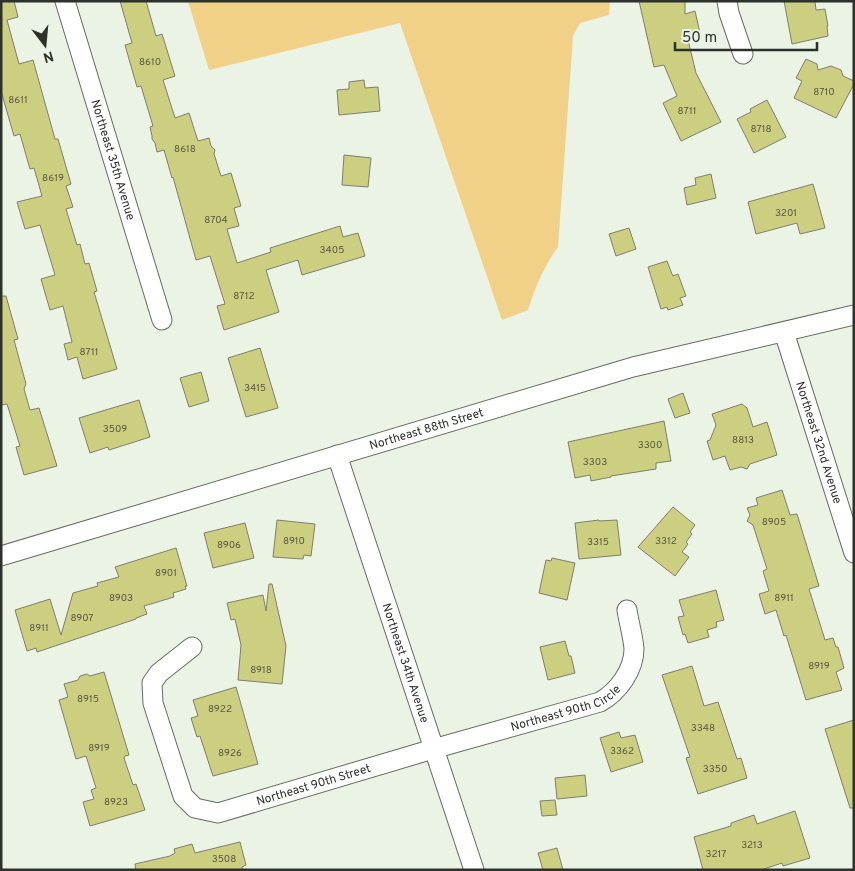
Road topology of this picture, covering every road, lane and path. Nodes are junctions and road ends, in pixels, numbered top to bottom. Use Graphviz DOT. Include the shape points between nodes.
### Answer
graph roads {
  1 [pos="65,1"];
  2 [pos="727,1"];
  3 [pos="743,54"];
  4 [pos="854,315"];
  5 [pos="162,320"];
  6 [pos="784,332"];
  7 [pos="337,455"];
  8 [pos="854,554"];
  9 [pos="1,556"];
  10 [pos="627,610"];
  11 [pos="192,647"];
  12 [pos="433,749"];
  13 [pos="474,870"];
  1 -- 5 [label="street, Northeast 35th Avenue"];
  2 -- 3 [label="street" via="728,13"];
  4 -- 6 [label="street, Northeast 88th Street"];
  6 -- 7 [label="street, Northeast 88th Street" via="633,367"];
  6 -- 8 [label="street, Northeast 32nd Avenue"];
  7 -- 9 [label="street, Northeast 88th Street"];
  7 -- 12 [label="street, Northeast 34th Avenue"];
  10 -- 12 [label="street, Northeast 90th Circle" via="634,649 632,659 628,673 608,697"];
  11 -- 12 [label="street, Northeast 90th Street" via="159,673 152,683 153,702 183,796 195,808 218,813"];
  12 -- 13 [label="street, Northeast 34th Avenue"];
}
